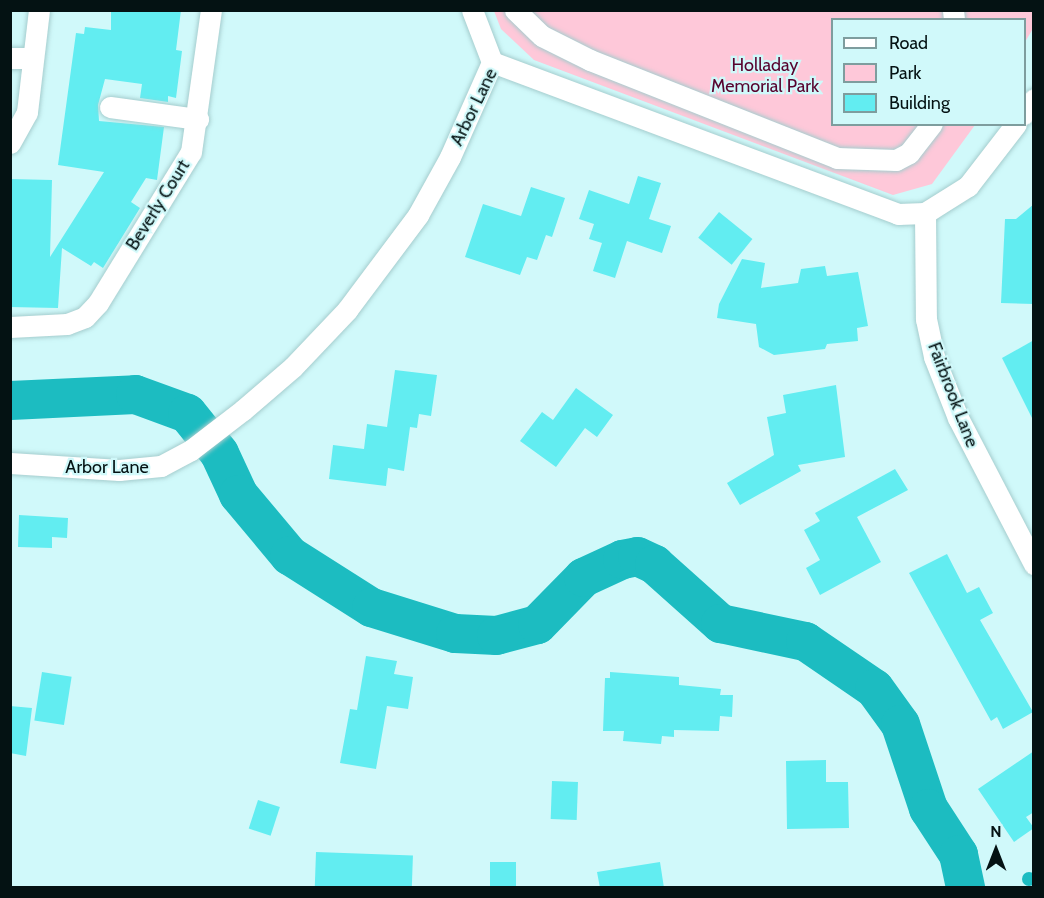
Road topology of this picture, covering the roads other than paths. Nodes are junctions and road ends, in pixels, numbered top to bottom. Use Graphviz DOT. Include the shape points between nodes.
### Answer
graph roads {
  1 [pos="39,10"];
  2 [pos="211,10"];
  3 [pos="472,10"];
  4 [pos="515,10"];
  5 [pos="10,58"];
  6 [pos="33,58"];
  7 [pos="492,62"];
  8 [pos="110,107"];
  9 [pos="198,119"];
  10 [pos="930,126"];
  11 [pos="1014,126"];
  12 [pos="10,143"];
  13 [pos="925,213"];
  14 [pos="10,327"];
  15 [pos="10,463"];
  16 [pos="1034,564"];
  1 -- 6 [label="street"];
  2 -- 9 [label="street, Beverly Court"];
  3 -- 7 [label="street"];
  4 -- 10 [label="street" via="542,36 590,60 837,158 896,160 909,153"];
  5 -- 6 [label="street"];
  6 -- 12 [label="street" via="27,112"];
  7 -- 13 [label="street, Arbor Lane" via="898,214"];
  7 -- 15 [label="street, Arbor Lane" via="450,157 418,216 364,288 293,367 228,422 191,450 161,466 119,470"];
  8 -- 9 [label="street"];
  9 -- 14 [label="street, Beverly Court" via="187,161 98,303 85,317 57,326"];
  11 -- 13 [label="street" via="968,186"];
  13 -- 16 [label="street, Fairbrook Lane" via="926,319 934,357 958,418"];
}
